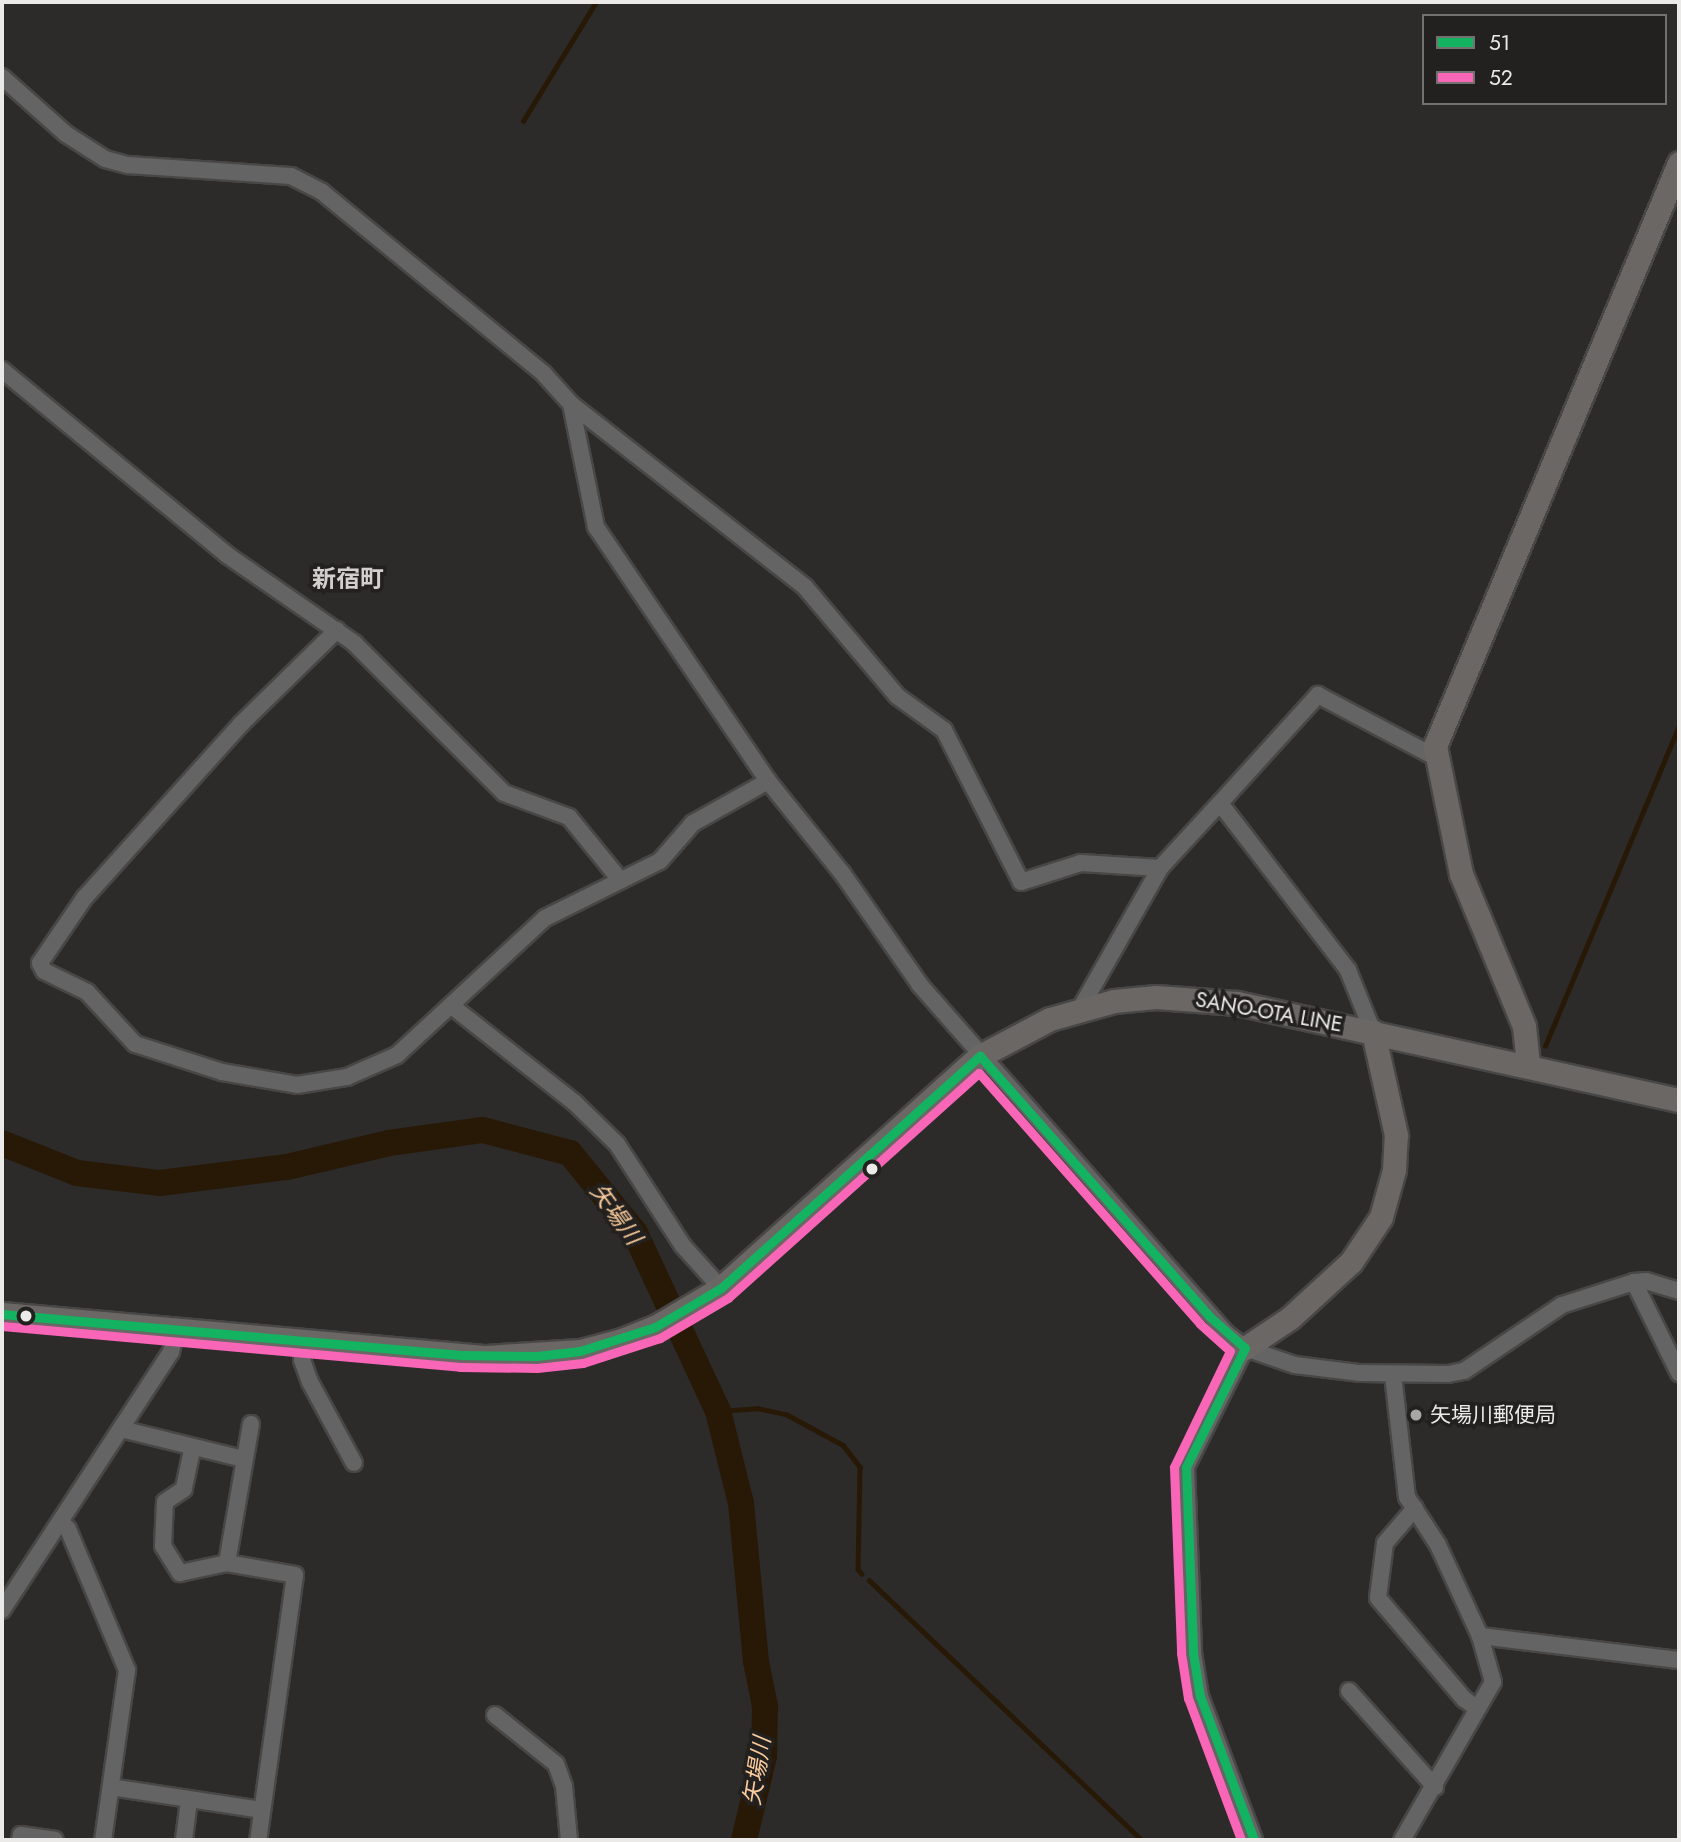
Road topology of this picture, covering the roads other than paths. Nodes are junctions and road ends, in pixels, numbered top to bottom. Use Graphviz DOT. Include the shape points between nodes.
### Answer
graph roads {
  1 [pos="2,77"];
  2 [pos="1679,163"];
  3 [pos="2,370"];
  4 [pos="571,404"];
  5 [pos="337,630"];
  6 [pos="1438,759"];
  7 [pos="768,780"];
  8 [pos="1220,803"];
  9 [pos="1160,868"];
  10 [pos="621,881"];
  11 [pos="453,1007"];
  12 [pos="1080,1009"];
  13 [pos="1373,1032"];
  14 [pos="980,1056"];
  15 [pos="1528,1064"];
  16 [pos="1679,1100"];
  17 [pos="1634,1282"];
  18 [pos="721,1288"];
  19 [pos="1679,1292"];
  20 [pos="2,1314"];
  21 [pos="176,1330"];
  22 [pos="304,1339"];
  23 [pos="1245,1348"];
  24 [pos="1679,1373"];
  25 [pos="1393,1375"];
  26 [pos="251,1424"];
  27 [pos="121,1429"];
  28 [pos="192,1450"];
  29 [pos="243,1459"];
  30 [pos="354,1463"];
  31 [pos="1415,1508"];
  32 [pos="61,1522"];
  33 [pos="226,1563"];
  34 [pos="2,1610"];
  35 [pos="1480,1636"];
  36 [pos="1679,1660"];
  37 [pos="1349,1691"];
  38 [pos="1477,1708"];
  39 [pos="495,1715"];
  40 [pos="111,1787"];
  41 [pos="1436,1787"];
  42 [pos="189,1800"];
  43 [pos="261,1810"];
  44 [pos="19,1840"];
  45 [pos="55,1840"];
  46 [pos="103,1840"];
  47 [pos="184,1840"];
  48 [pos="258,1840"];
  49 [pos="569,1840"];
  50 [pos="1254,1840"];
  51 [pos="1402,1840"];
  1 -- 4 [label="street" via="66,134 105,159 128,165 290,176 322,192 544,374"];
  2 -- 6 [label="main road" via="1438,731"];
  3 -- 5 [label="street" via="227,555"];
  4 -- 7 [label="street" via="597,527"];
  4 -- 9 [label="street" via="805,587 897,696 944,730 1021,882 1081,863"];
  5 -- 10 [label="street" via="504,793 569,817"];
  5 -- 11 [label="street" via="241,724 85,897 40,968 78,985 120,1032 144,1048 222,1072 297,1085 347,1077 397,1055"];
  6 -- 8 [label="street" via="1318,695"];
  6 -- 15 [label="main road" via="1461,874 1524,1026"];
  7 -- 10 [label="street" via="694,823 660,861"];
  7 -- 14 [label="street" via="842,873 920,985"];
  8 -- 9 [label="street"];
  8 -- 13 [label="street" via="1348,970"];
  9 -- 12 [label="street"];
  10 -- 11 [label="street" via="545,918"];
  11 -- 18 [label="street" via="575,1103 617,1144 683,1246"];
  12 -- 13 [label="main road, SANO-OTA LINE" via="1156,996 1207,999"];
  12 -- 14 [label="main road, SANO-OTA LINE"];
  13 -- 15 [label="main road, SANO-OTA LINE"];
  13 -- 23 [label="main road" via="1396,1135 1394,1170 1381,1217 1351,1262 1290,1318"];
  14 -- 18 [label="main road, SANO-OTA LINE"];
  14 -- 23 [label="street" via="1209,1316"];
  15 -- 16 [label="main road, SANO-OTA LINE"];
  17 -- 19 [label="street" via="1646,1281"];
  17 -- 24 [label="street"];
  17 -- 25 [label="street" via="1562,1305 1464,1371"];
  18 -- 22 [label="main road, SANO-OTA LINE" via="659,1325 580,1351 537,1356 461,1355"];
  20 -- 21 [label="main road, SANO-OTA LINE"];
  21 -- 22 [label="main road, SANO-OTA LINE"];
  21 -- 27 [label="street" via="171,1352"];
  22 -- 30 [label="street" via="306,1371 323,1413"];
  23 -- 25 [label="street" via="1295,1365"];
  23 -- 50 [label="street" via="1186,1467 1193,1653 1200,1696"];
  25 -- 31 [label="street" via="1407,1497"];
  26 -- 29 [label="street"];
  27 -- 28 [label="street"];
  27 -- 32 [label="street"];
  28 -- 29 [label="street"];
  28 -- 33 [label="street" via="184,1489 165,1502 163,1546 180,1573"];
  29 -- 33 [label="street"];
  31 -- 35 [label="street" via="1438,1545"];
  31 -- 38 [label="street" via="1385,1543 1378,1598 1464,1699"];
  32 -- 34 [label="street"];
  32 -- 40 [label="street" via="68,1529 127,1671"];
  33 -- 43 [label="street" via="295,1575"];
  35 -- 36 [label="street"];
  35 -- 38 [label="street" via="1493,1682"];
  37 -- 41 [label="street"];
  38 -- 41 [label="street"];
  39 -- 49 [label="street" via="556,1764 564,1786"];
  40 -- 42 [label="street"];
  40 -- 46 [label="street"];
  41 -- 51 [label="street"];
  42 -- 43 [label="street"];
  42 -- 47 [label="street"];
  43 -- 48 [label="street"];
  44 -- 45 [label="street" via="21,1835"];
}
